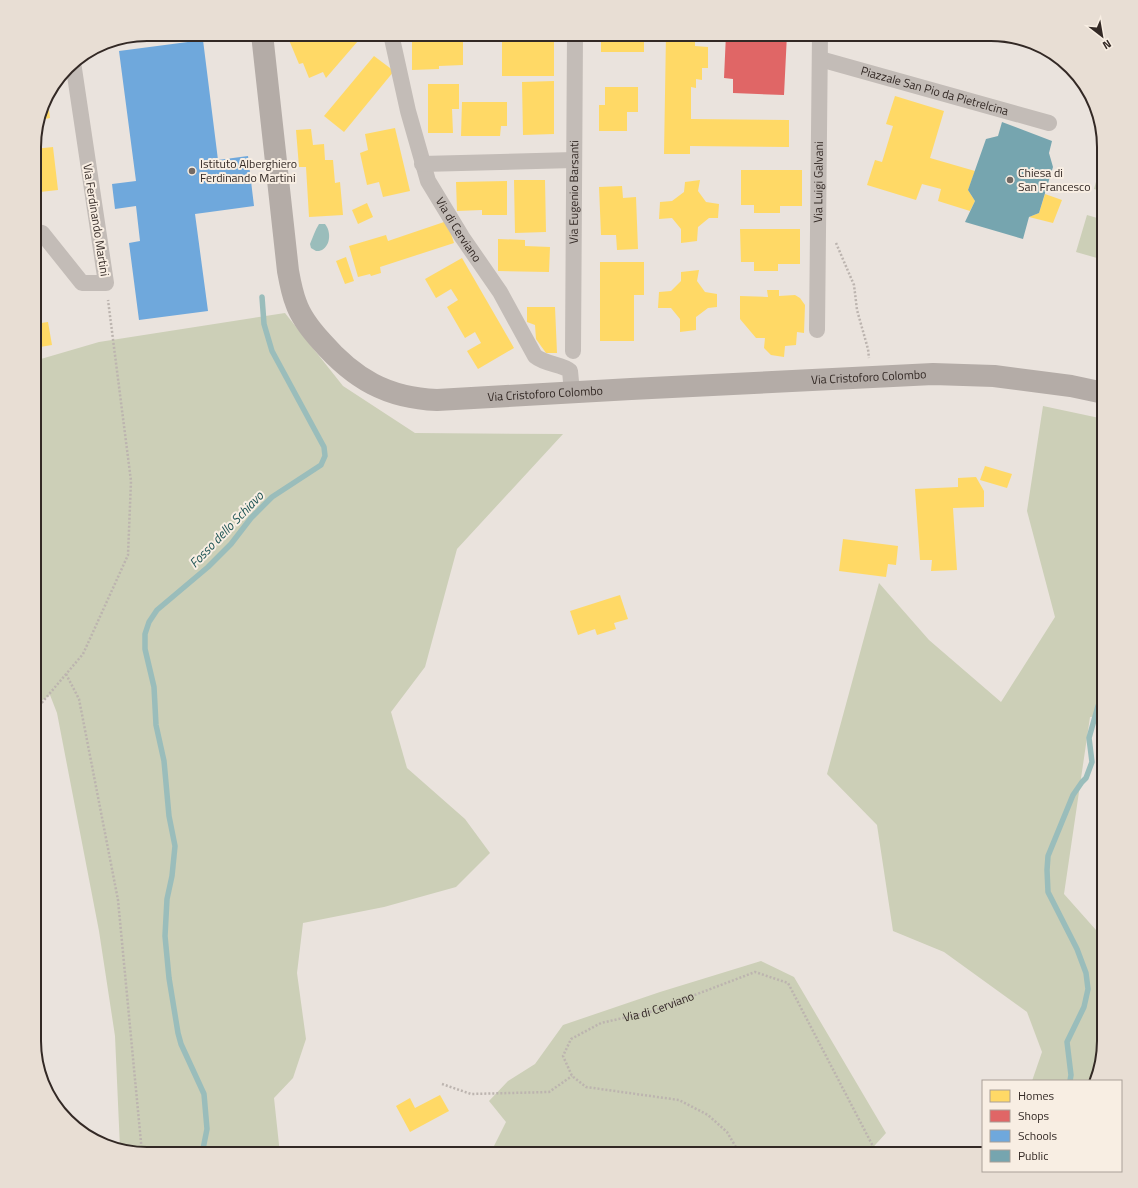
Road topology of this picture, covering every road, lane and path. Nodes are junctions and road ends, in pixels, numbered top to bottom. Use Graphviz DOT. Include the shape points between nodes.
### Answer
graph roads {
  1 [pos="263,41"];
  2 [pos="393,41"];
  3 [pos="575,41"];
  4 [pos="820,41"];
  5 [pos="820,59"];
  6 [pos="74,70"];
  7 [pos="1049,123"];
  8 [pos="574,160"];
  9 [pos="422,164"];
  10 [pos="818,224"];
  11 [pos="41,233"];
  12 [pos="106,283"];
  13 [pos="817,330"];
  14 [pos="868,349"];
  15 [pos="573,351"];
  16 [pos="572,392"];
  17 [pos="1097,392"];
  18 [pos="66,674"];
  19 [pos="41,704"];
  20 [pos="572,1076"];
  21 [pos="442,1084"];
  22 [pos="141,1147"];
  23 [pos="736,1147"];
  24 [pos="873,1147"];
  1 -- 16 [label="main road, Via Cristoforo Colombo" via="291,287 296,305 306,323 323,344 351,371 367,382 387,392 406,397 437,400"];
  2 -- 9 [label="street, Via di Cerviano"];
  3 -- 8 [label="street, Via Eugenio Barsanti"];
  4 -- 5 [label="street, Via Luigi Galvani"];
  5 -- 7 [label="street, Piazzale San Pio da Pietrelcina"];
  5 -- 10 [label="street, Via Luigi Galvani"];
  6 -- 12 [label="street, Via Ferdinando Martini"];
  8 -- 9 [label="street"];
  8 -- 15 [label="street, Via Eugenio Barsanti"];
  9 -- 16 [label="street, Via di Cerviano" via="428,181 444,208 500,292 536,356 542,361 568,368"];
  10 -- 13 [label="street, Via Luigi Galvani"];
  10 -- 14 [label="path" via="834,238 846,263 854,285 857,310"];
  11 -- 12 [label="street, Via Ferdinando Martini" via="82,283"];
  12 -- 18 [label="path" via="131,481 128,555 83,654"];
  16 -- 17 [label="main road, Via Cristoforo Colombo" via="933,374 994,376"];
  18 -- 19 [label="path"];
  18 -- 22 [label="path" via="79,700 118,900"];
  20 -- 21 [label="path" via="549,1092 472,1094"];
  20 -- 23 [label="path, Via di Cerviano" via="586,1088 679,1100 708,1115 727,1132"];
  20 -- 24 [label="path, Via di Cerviano" via="563,1056 571,1039 601,1023 650,1012 755,972 788,982"];
}
